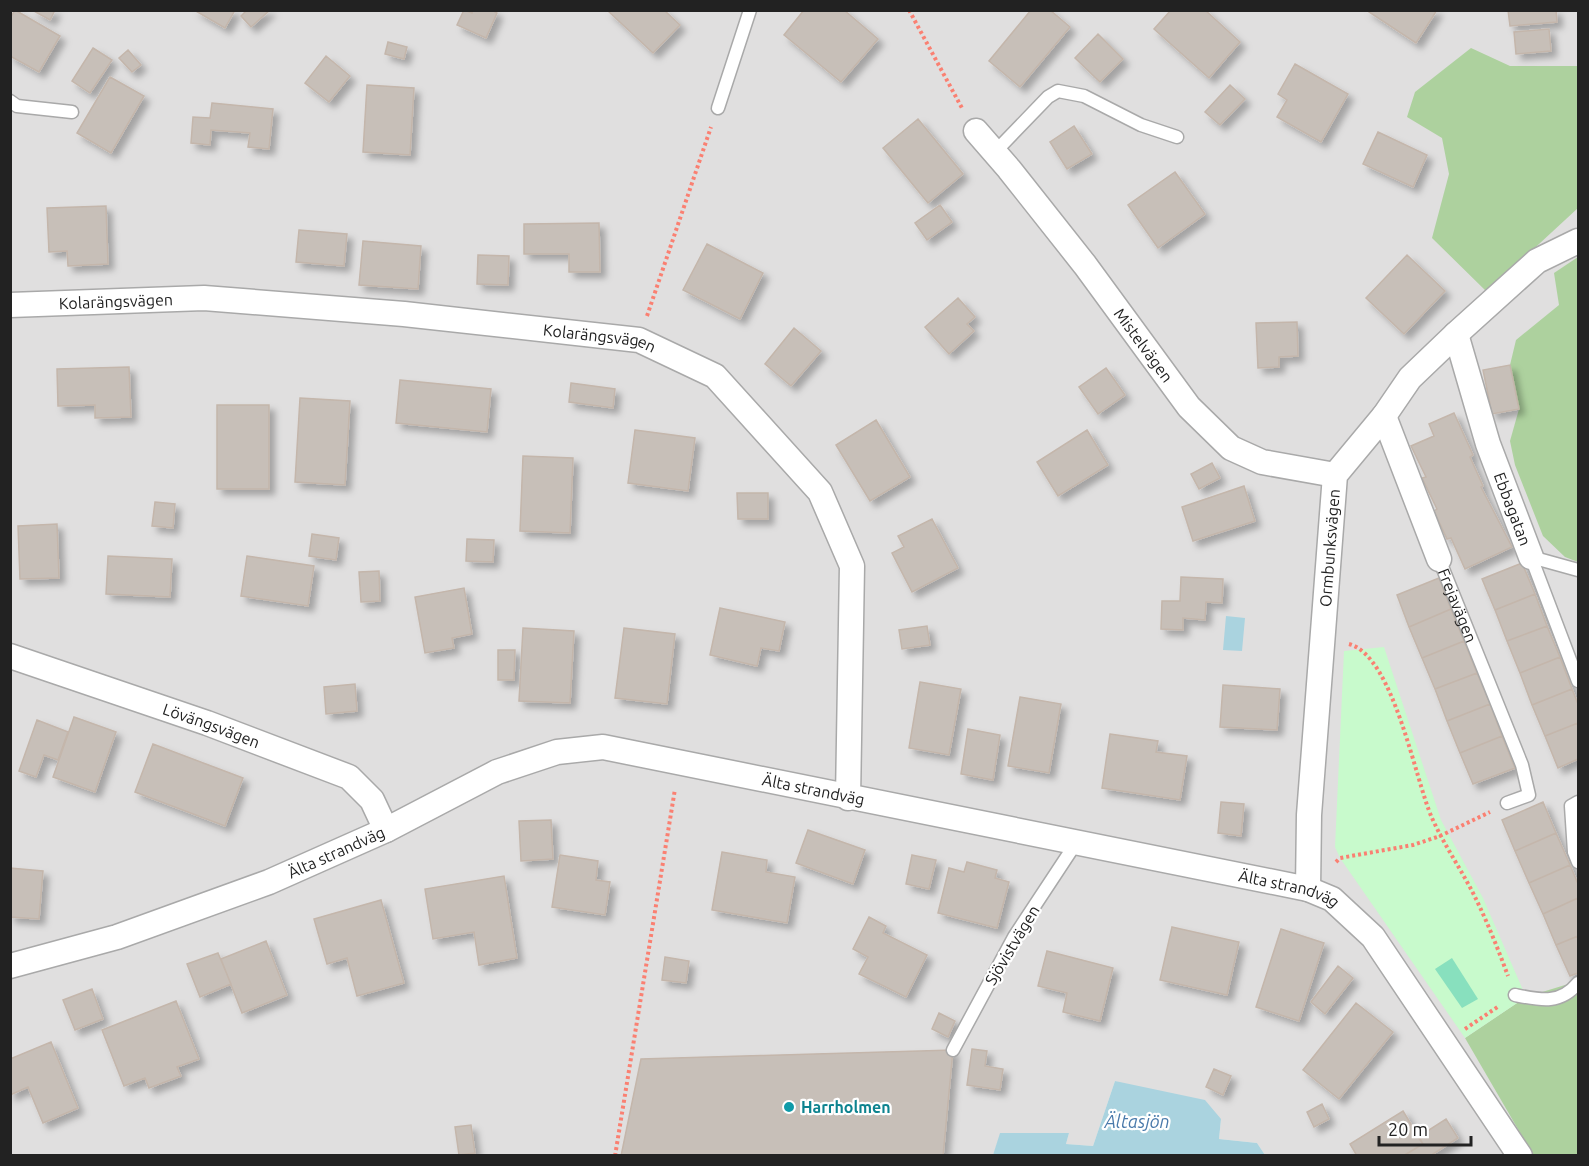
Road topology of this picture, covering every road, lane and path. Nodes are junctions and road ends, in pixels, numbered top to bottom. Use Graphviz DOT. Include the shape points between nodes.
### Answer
graph roads {
  1 [pos="750,10"];
  2 [pos="909,10"];
  3 [pos="10,101"];
  4 [pos="717,108"];
  5 [pos="72,112"];
  6 [pos="976,131"];
  7 [pos="1177,137"];
  8 [pos="995,152"];
  9 [pos="1578,241"];
  10 [pos="10,305"];
  11 [pos="1456,334"];
  12 [pos="639,340"];
  13 [pos="1384,416"];
  14 [pos="1335,475"];
  15 [pos="1531,557"];
  16 [pos="1439,559"];
  17 [pos="1578,570"];
  18 [pos="1321,638"];
  19 [pos="10,656"];
  20 [pos="1578,681"];
  21 [pos="679,763"];
  22 [pos="848,798"];
  23 [pos="1578,802"];
  24 [pos="1507,803"];
  25 [pos="386,830"];
  26 [pos="1440,836"];
  27 [pos="1076,843"];
  28 [pos="1578,862"];
  29 [pos="1308,889"];
  30 [pos="10,966"];
  31 [pos="1578,983"];
  32 [pos="1515,995"];
  33 [pos="1444,1042"];
  34 [pos="953,1050"];
  35 [pos="615,1155"];
  36 [pos="1521,1155"];
  1 -- 4 [label="lane"];
  2 -- 6 [label="path"];
  3 -- 5 [label="lane" via="17,106"];
  4 -- 12 [label="path"];
  6 -- 8 [label="street, Mistelvägen"];
  7 -- 8 [label="lane" via="1141,125 1084,96 1058,91"];
  8 -- 14 [label="street, Mistelvägen" via="1085,265 1189,407 1231,448 1262,462"];
  9 -- 11 [label="street, Ormbunksvägen" via="1537,261"];
  10 -- 12 [label="street, Kolarängsvägen" via="204,298 404,314"];
  11 -- 13 [label="street, Ormbunksvägen" via="1410,378"];
  11 -- 15 [label="street, Ebbagatan" via="1488,444"];
  12 -- 22 [label="street, Kolarängsvägen" via="715,376 820,492 852,566"];
  13 -- 14 [label="street, Ormbunksvägen"];
  13 -- 16 [label="street, Frejavägen"];
  14 -- 18 [label="street, Ormbunksvägen"];
  15 -- 17 [label="lane"];
  15 -- 20 [label="lane, Ebbagatan"];
  16 -- 24 [label="lane, Frejavägen" via="1522,765 1529,795"];
  18 -- 26 [label="path" via="1353,644 1375,666 1394,704"];
  18 -- 29 [label="street, Ormbunksvägen"];
  19 -- 25 [label="street, Lövängsvägen" via="207,723 349,777 372,800"];
  21 -- 22 [label="street, Älta strandväg"];
  21 -- 25 [label="street, Älta strandväg" via="603,747 557,752 497,772"];
  21 -- 35 [label="path"];
  22 -- 27 [label="street, Älta strandväg"];
  23 -- 28 [label="lane" via="1571,806"];
  24 -- 26 [label="path"];
  25 -- 30 [label="street, Älta strandväg" via="269,882 117,937"];
  26 -- 29 [label="path" via="1340,858"];
  26 -- 32 [label="path" via="1474,896"];
  27 -- 29 [label="street, Älta strandväg"];
  27 -- 34 [label="lane, Sjövistvägen" via="1014,937"];
  29 -- 33 [label="street, Älta strandväg" via="1332,899 1373,937"];
  31 -- 32 [label="lane" via="1558,999 1545,1001"];
  32 -- 33 [label="path"];
  33 -- 36 [label="street, Älta strandväg"];
}
